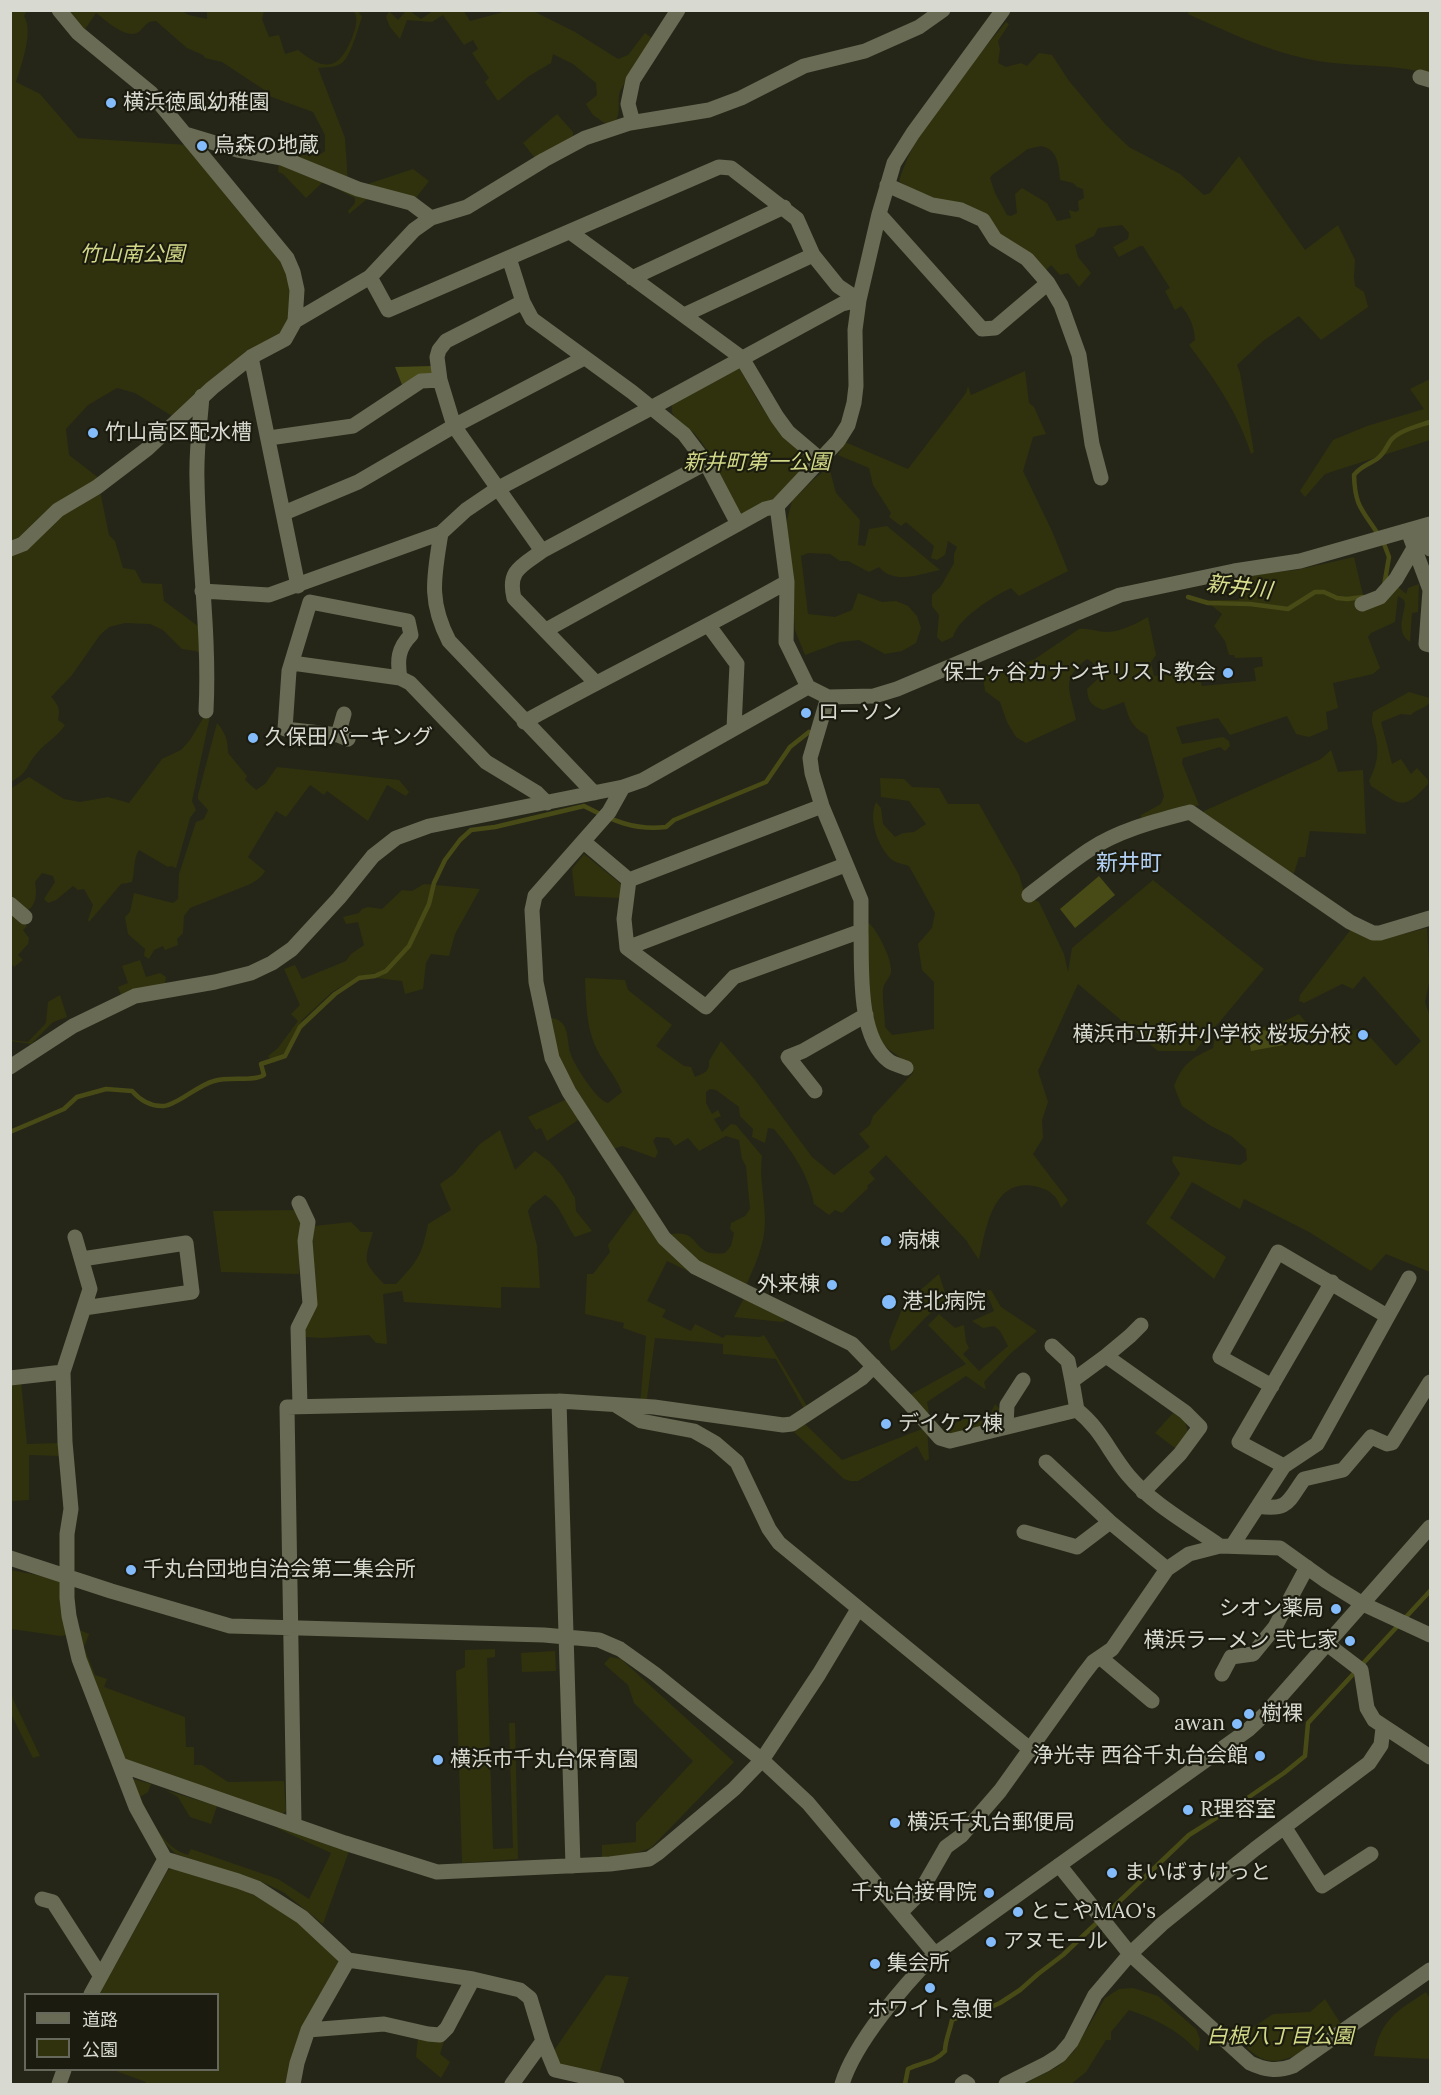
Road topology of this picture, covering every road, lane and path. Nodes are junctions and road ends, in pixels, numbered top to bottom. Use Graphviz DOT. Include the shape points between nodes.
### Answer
graph roads {
  1 [pos="59,10"];
  2 [pos="678,10"];
  3 [pos="943,10"];
  4 [pos="1003,10"];
  5 [pos="630,123"];
  6 [pos="185,134"];
  7 [pos="887,185"];
  8 [pos="784,207"];
  9 [pos="879,214"];
  10 [pos="431,218"];
  11 [pos="570,232"];
  12 [pos="813,255"];
  13 [pos="509,258"];
  14 [pos="370,278"];
  15 [pos="632,278"];
  16 [pos="1048,283"];
  17 [pos="859,300"];
  18 [pos="523,302"];
  19 [pos="684,315"];
  20 [pos="295,321"];
  21 [pos="252,357"];
  22 [pos="584,358"];
  23 [pos="742,358"];
  24 [pos="440,380"];
  25 [pos="202,396"];
  26 [pos="651,408"];
  27 [pos="454,426"];
  28 [pos="269,438"];
  29 [pos="821,460"];
  30 [pos="706,464"];
  31 [pos="1101,478"];
  32 [pos="497,489"];
  33 [pos="777,506"];
  34 [pos="284,513"];
  35 [pos="738,524"];
  36 [pos="1420,527"];
  37 [pos="441,534"];
  38 [pos="1414,548"];
  39 [pos="10,549"];
  40 [pos="1431,549"];
  41 [pos="542,551"];
  42 [pos="787,582"];
  43 [pos="298,586"];
  44 [pos="202,591"];
  45 [pos="1362,604"];
  46 [pos="709,626"];
  47 [pos="546,630"];
  48 [pos="1431,645"];
  49 [pos="292,663"];
  50 [pos="400,678"];
  51 [pos="596,682"];
  52 [pos="808,687"];
  53 [pos="828,697"];
  54 [pos="206,711"];
  55 [pos="344,714"];
  56 [pos="524,722"];
  57 [pos="734,728"];
  58 [pos="622,787"];
  59 [pos="594,793"];
  60 [pos="547,803"];
  61 [pos="822,806"];
  62 [pos="584,842"];
  63 [pos="845,865"];
  64 [pos="628,880"];
  65 [pos="1029,895"];
  66 [pos="10,904"];
  67 [pos="25,916"];
  68 [pos="1431,918"];
  69 [pos="861,931"];
  70 [pos="627,948"];
  71 [pos="866,1015"];
  72 [pos="10,1067"];
  73 [pos="906,1068"];
  74 [pos="815,1091"];
  75 [pos="299,1203"];
  76 [pos="75,1237"];
  77 [pos="82,1259"];
  78 [pos="1409,1278"];
  79 [pos="1332,1282"];
  80 [pos="84,1308"];
  81 [pos="1387,1316"];
  82 [pos="1141,1325"];
  83 [pos="1052,1346"];
  84 [pos="1106,1356"];
  85 [pos="874,1366"];
  86 [pos="63,1372"];
  87 [pos="10,1378"];
  88 [pos="1023,1380"];
  89 [pos="1072,1381"];
  90 [pos="1431,1382"];
  91 [pos="1272,1386"];
  92 [pos="559,1401"];
  93 [pos="300,1406"];
  94 [pos="617,1406"];
  95 [pos="1077,1410"];
  96 [pos="1006,1427"];
  97 [pos="1046,1462"];
  98 [pos="1284,1466"];
  99 [pos="1143,1492"];
  100 [pos="1258,1506"];
  101 [pos="1110,1522"];
  102 [pos="1431,1527"];
  103 [pos="1024,1532"];
  104 [pos="1226,1546"];
  105 [pos="10,1558"];
  106 [pos="1307,1567"];
  107 [pos="1167,1569"];
  108 [pos="67,1575"];
  109 [pos="1363,1604"];
  110 [pos="858,1609"];
  111 [pos="290,1628"];
  112 [pos="1431,1635"];
  113 [pos="566,1637"];
  114 [pos="1327,1644"];
  115 [pos="1101,1658"];
  116 [pos="1222,1674"];
  117 [pos="1152,1701"];
  118 [pos="1383,1728"];
  119 [pos="1031,1750"];
  120 [pos="1431,1757"];
  121 [pos="762,1760"];
  122 [pos="122,1765"];
  123 [pos="294,1824"];
  124 [pos="1285,1828"];
  125 [pos="1371,1854"];
  126 [pos="165,1860"];
  127 [pos="1059,1865"];
  128 [pos="573,1866"];
  129 [pos="42,1899"];
  130 [pos="901,1912"];
  131 [pos="935,1954"];
  132 [pos="1130,1954"];
  133 [pos="348,1960"];
  134 [pos="1431,1970"];
  135 [pos="100,1975"];
  136 [pos="472,1979"];
  137 [pos="93,1993"];
  138 [pos="308,2030"];
  139 [pos="543,2040"];
  140 [pos="615,2084"];
  141 [pos="293,2085"];
  142 [pos="512,2085"];
  143 [pos="842,2085"];
  144 [pos="962,2085"];
  145 [pos="968,2085"];
  146 [pos="1006,2085"];
  1 -- 6 [label="street" via="78,33 151,93"];
  2 -- 5 [label="street" via="633,80 628,104"];
  3 -- 5 [label="street" via="919,27 865,51 804,66 709,110"];
  4 -- 7 [label="street" via="913,133 894,163"];
  5 -- 10 [label="street" via="585,138 466,207"];
  6 -- 10 [label="street" via="282,158 358,189 411,202"];
  6 -- 20 [label="street" via="287,258 297,290"];
  7 -- 9 [label="street"];
  7 -- 16 [label="street" via="932,205 961,210 983,220 995,239 1027,259"];
  8 -- 11 [label="street" via="731,168 719,167"];
  8 -- 12 [label="street" via="797,219"];
  8 -- 15 [label="street"];
  9 -- 16 [label="street" via="982,329 995,328"];
  9 -- 17 [label="street"];
  10 -- 14 [label="street" via="414,230"];
  11 -- 13 [label="street"];
  11 -- 15 [label="street"];
  12 -- 17 [label="street" via="838,286"];
  12 -- 19 [label="street"];
  13 -- 14 [label="street" via="388,310"];
  13 -- 18 [label="street"];
  14 -- 20 [label="street"];
  15 -- 19 [label="street"];
  16 -- 31 [label="street" via="1079,355"];
  17 -- 23 [label="street" via="842,304"];
  17 -- 29 [label="street" via="854,404 848,425"];
  18 -- 22 [label="street" via="532,319"];
  18 -- 24 [label="street" via="446,341 437,357"];
  19 -- 23 [label="street"];
  20 -- 21 [label="street" via="285,339"];
  21 -- 25 [label="street"];
  21 -- 28 [label="street"];
  22 -- 26 [label="street"];
  22 -- 27 [label="street"];
  23 -- 26 [label="street"];
  23 -- 29 [label="street" via="788,432"];
  24 -- 27 [label="street"];
  24 -- 28 [label="street" via="421,381 352,426"];
  25 -- 39 [label="street" via="147,449 97,487 58,510 22,544"];
  25 -- 44 [label="street" via="196,477"];
  26 -- 30 [label="street" via="684,434"];
  26 -- 32 [label="street"];
  27 -- 32 [label="street"];
  27 -- 34 [label="street" via="358,482"];
  28 -- 34 [label="street"];
  29 -- 33 [label="street"];
  30 -- 35 [label="street"];
  30 -- 41 [label="street"];
  32 -- 37 [label="street" via="466,510"];
  32 -- 41 [label="street"];
  33 -- 35 [label="street"];
  33 -- 42 [label="street"];
  34 -- 43 [label="street"];
  35 -- 47 [label="street"];
  36 -- 38 [label="street"];
  36 -- 40 [label="street"];
  36 -- 53 [label="street" via="1300,561 1120,595 897,689 874,696"];
  37 -- 43 [label="street"];
  37 -- 56 [label="street" via="434,596 440,624 449,641"];
  38 -- 45 [label="street" via="1380,597"];
  38 -- 48 [label="street" via="1430,590 1426,644"];
  41 -- 47 [label="street" via="512,576 511,585 514,598"];
  42 -- 46 [label="street"];
  42 -- 52 [label="street" via="786,642"];
  43 -- 44 [label="street" via="269,595"];
  44 -- 54 [label="street" via="208,664"];
  46 -- 51 [label="street"];
  46 -- 57 [label="street" via="737,664"];
  47 -- 51 [label="street"];
  49 -- 50 [label="street"];
  49 -- 50 [label="street" via="310,602 408,621 411,635 401,644 397,662"];
  49 -- 55 [label="street" via="285,729 343,737"];
  50 -- 60 [label="street" via="410,683 486,762"];
  51 -- 56 [label="street"];
  52 -- 53 [label="street"];
  52 -- 57 [label="street"];
  53 -- 61 [label="street" via="810,758"];
  56 -- 59 [label="street"];
  57 -- 58 [label="street" via="643,780"];
  58 -- 59 [label="street"];
  58 -- 62 [label="street" via="609,812"];
  59 -- 60 [label="street"];
  60 -- 72 [label="street" via="429,826 396,838 373,856 292,949 272,963 215,982 135,996 73,1026"];
  61 -- 63 [label="street"];
  61 -- 64 [label="street"];
  62 -- 64 [label="street"];
  62 -- 85 [label="street" via="540,887 532,910 539,1000 552,1058 569,1092 664,1238 695,1267 852,1344"];
  63 -- 69 [label="street" via="861,900"];
  63 -- 70 [label="street"];
  64 -- 70 [label="street" via="624,919"];
  65 -- 68 [label="street" via="1111,838 1190,812 1350,922 1373,933"];
  66 -- 67 [label="street"];
  69 -- 70 [label="street" via="734,976 706,1008"];
  69 -- 71 [label="street"];
  71 -- 73 [label="street" via="878,1048 889,1061"];
  71 -- 74 [label="street" via="788,1057"];
  75 -- 93 [label="street" via="308,1222 310,1305 298,1328"];
  76 -- 77 [label="street"];
  77 -- 80 [label="street" via="90,1290"];
  77 -- 80 [label="street" via="186,1243 192,1292"];
  78 -- 81 [label="street"];
  79 -- 81 [label="street"];
  79 -- 91 [label="street"];
  79 -- 91 [label="street" via="1278,1252 1220,1357"];
  80 -- 86 [label="street"];
  81 -- 98 [label="street" via="1317,1444"];
  82 -- 84 [label="street"];
  83 -- 89 [label="street" via="1068,1361"];
  84 -- 89 [label="street"];
  84 -- 99 [label="street" via="1200,1427"];
  85 -- 94 [label="street" via="792,1424"];
  85 -- 96 [label="street" via="940,1438 950,1441"];
  86 -- 87 [label="street"];
  86 -- 108 [label="street" via="71,1509"];
  88 -- 96 [label="street" via="1007,1405"];
  89 -- 95 [label="street"];
  90 -- 100 [label="street" via="1392,1443 1371,1437 1342,1470 1304,1479 1286,1505"];
  91 -- 98 [label="street" via="1239,1442"];
  92 -- 93 [label="street"];
  92 -- 94 [label="street"];
  92 -- 113 [label="street"];
  93 -- 111 [label="street" via="287,1407"];
  94 -- 110 [label="street" via="641,1421 694,1431 715,1443 737,1462 779,1543"];
  95 -- 96 [label="street"];
  95 -- 99 [label="street" via="1091,1421"];
  97 -- 101 [label="street"];
  98 -- 100 [label="street"];
  99 -- 104 [label="street"];
  100 -- 104 [label="street"];
  101 -- 103 [label="street" via="1077,1547"];
  101 -- 107 [label="street"];
  102 -- 109 [label="street"];
  104 -- 106 [label="street" via="1280,1548"];
  104 -- 107 [label="street" via="1189,1554"];
  105 -- 108 [label="street"];
  106 -- 109 [label="street"];
  106 -- 116 [label="street" via="1275,1627 1253,1654 1232,1657"];
  107 -- 115 [label="street" via="1112,1649"];
  108 -- 111 [label="street" via="231,1626"];
  108 -- 122 [label="street" via="69,1616 79,1659"];
  109 -- 112 [label="street"];
  109 -- 114 [label="street"];
  110 -- 119 [label="street"];
  110 -- 121 [label="street"];
  111 -- 113 [label="street"];
  111 -- 123 [label="street"];
  113 -- 121 [label="street" via="599,1640 620,1649"];
  113 -- 128 [label="street"];
  114 -- 118 [label="street" via="1361,1670 1366,1708"];
  114 -- 127 [label="street" via="1248,1730"];
  115 -- 117 [label="street"];
  115 -- 119 [label="street" via="1083,1675"];
  118 -- 120 [label="street"];
  118 -- 124 [label="street" via="1381,1744 1369,1762"];
  119 -- 130 [label="street" via="961,1836 941,1854 920,1894"];
  121 -- 128 [label="street" via="658,1853 610,1864"];
  121 -- 130 [label="street" via="808,1803"];
  122 -- 123 [label="street"];
  122 -- 126 [label="street" via="136,1807"];
  123 -- 128 [label="street" via="437,1872"];
  124 -- 125 [label="street" via="1322,1886"];
  124 -- 132 [label="street" via="1162,1924"];
  126 -- 133 [label="street" via="257,1888 302,1917"];
  126 -- 135 [label="street"];
  127 -- 131 [label="street"];
  127 -- 132 [label="street"];
  129 -- 135 [label="street" via="53,1902"];
  130 -- 131 [label="street"];
  131 -- 143 [label="street" via="873,2029"];
  132 -- 134 [label="street" via="1251,2063 1273,2070 1293,2066"];
  132 -- 146 [label="street" via="1095,1995 1060,2055"];
  133 -- 136 [label="street"];
  133 -- 138 [label="street"];
  135 -- 137 [label="street"];
  136 -- 138 [label="street" via="447,2028 440,2034 384,2024"];
  136 -- 139 [label="street" via="520,1990 530,1998"];
  138 -- 141 [label="street"];
  139 -- 140 [label="street" via="555,2070"];
  139 -- 142 [label="street"];
  144 -- 145 [label="street"];
}
